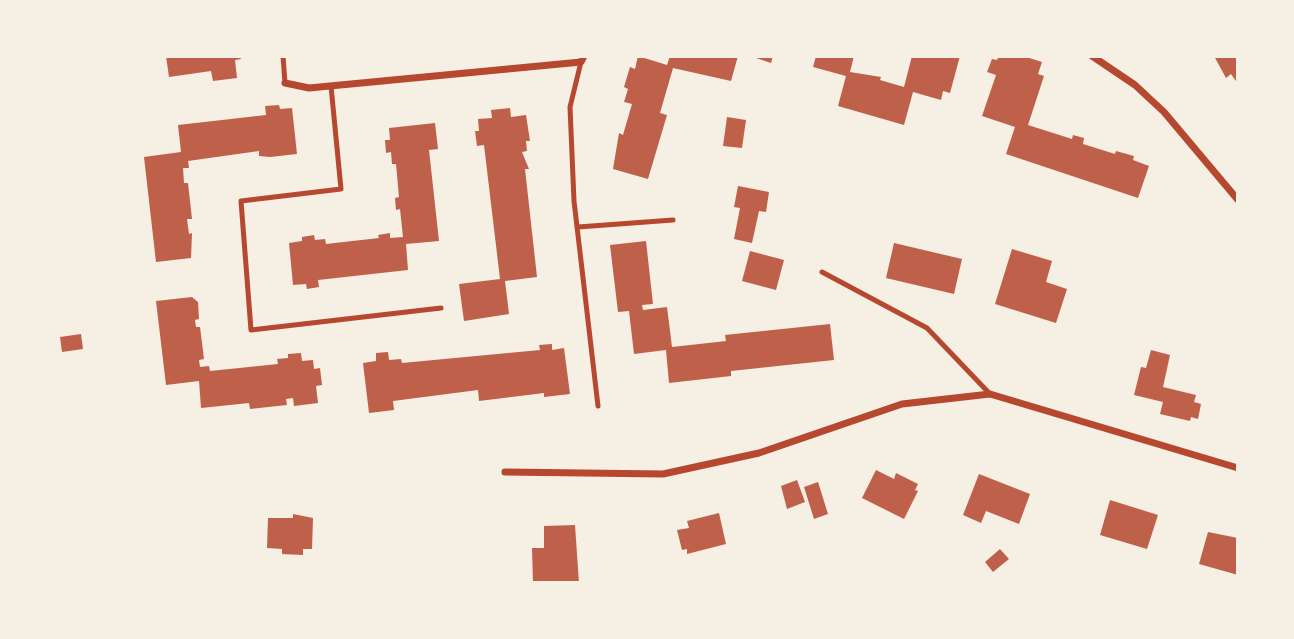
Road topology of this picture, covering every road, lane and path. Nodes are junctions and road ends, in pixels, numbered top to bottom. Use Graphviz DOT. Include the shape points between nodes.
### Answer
graph roads {
  1 [pos="283,56"];
  2 [pos="1092,56"];
  3 [pos="582,59"];
  4 [pos="285,83"];
  5 [pos="331,86"];
  6 [pos="1238,200"];
  7 [pos="673,220"];
  8 [pos="578,227"];
  9 [pos="822,272"];
  10 [pos="441,308"];
  11 [pos="990,394"];
  12 [pos="598,406"];
  13 [pos="1238,468"];
  14 [pos="505,472"];
  1 -- 4 [label="lane"];
  2 -- 6 [label="street" via="1135,85 1164,112"];
  3 -- 5 [label="street"];
  3 -- 8 [label="lane" via="569,107"];
  4 -- 5 [label="street"];
  5 -- 10 [label="lane" via="341,189 241,201 251,330"];
  7 -- 8 [label="lane"];
  8 -- 12 [label="lane"];
  9 -- 11 [label="lane" via="927,328"];
  11 -- 13 [label="street"];
  11 -- 14 [label="street" via="902,404 759,453 663,474"];
}
